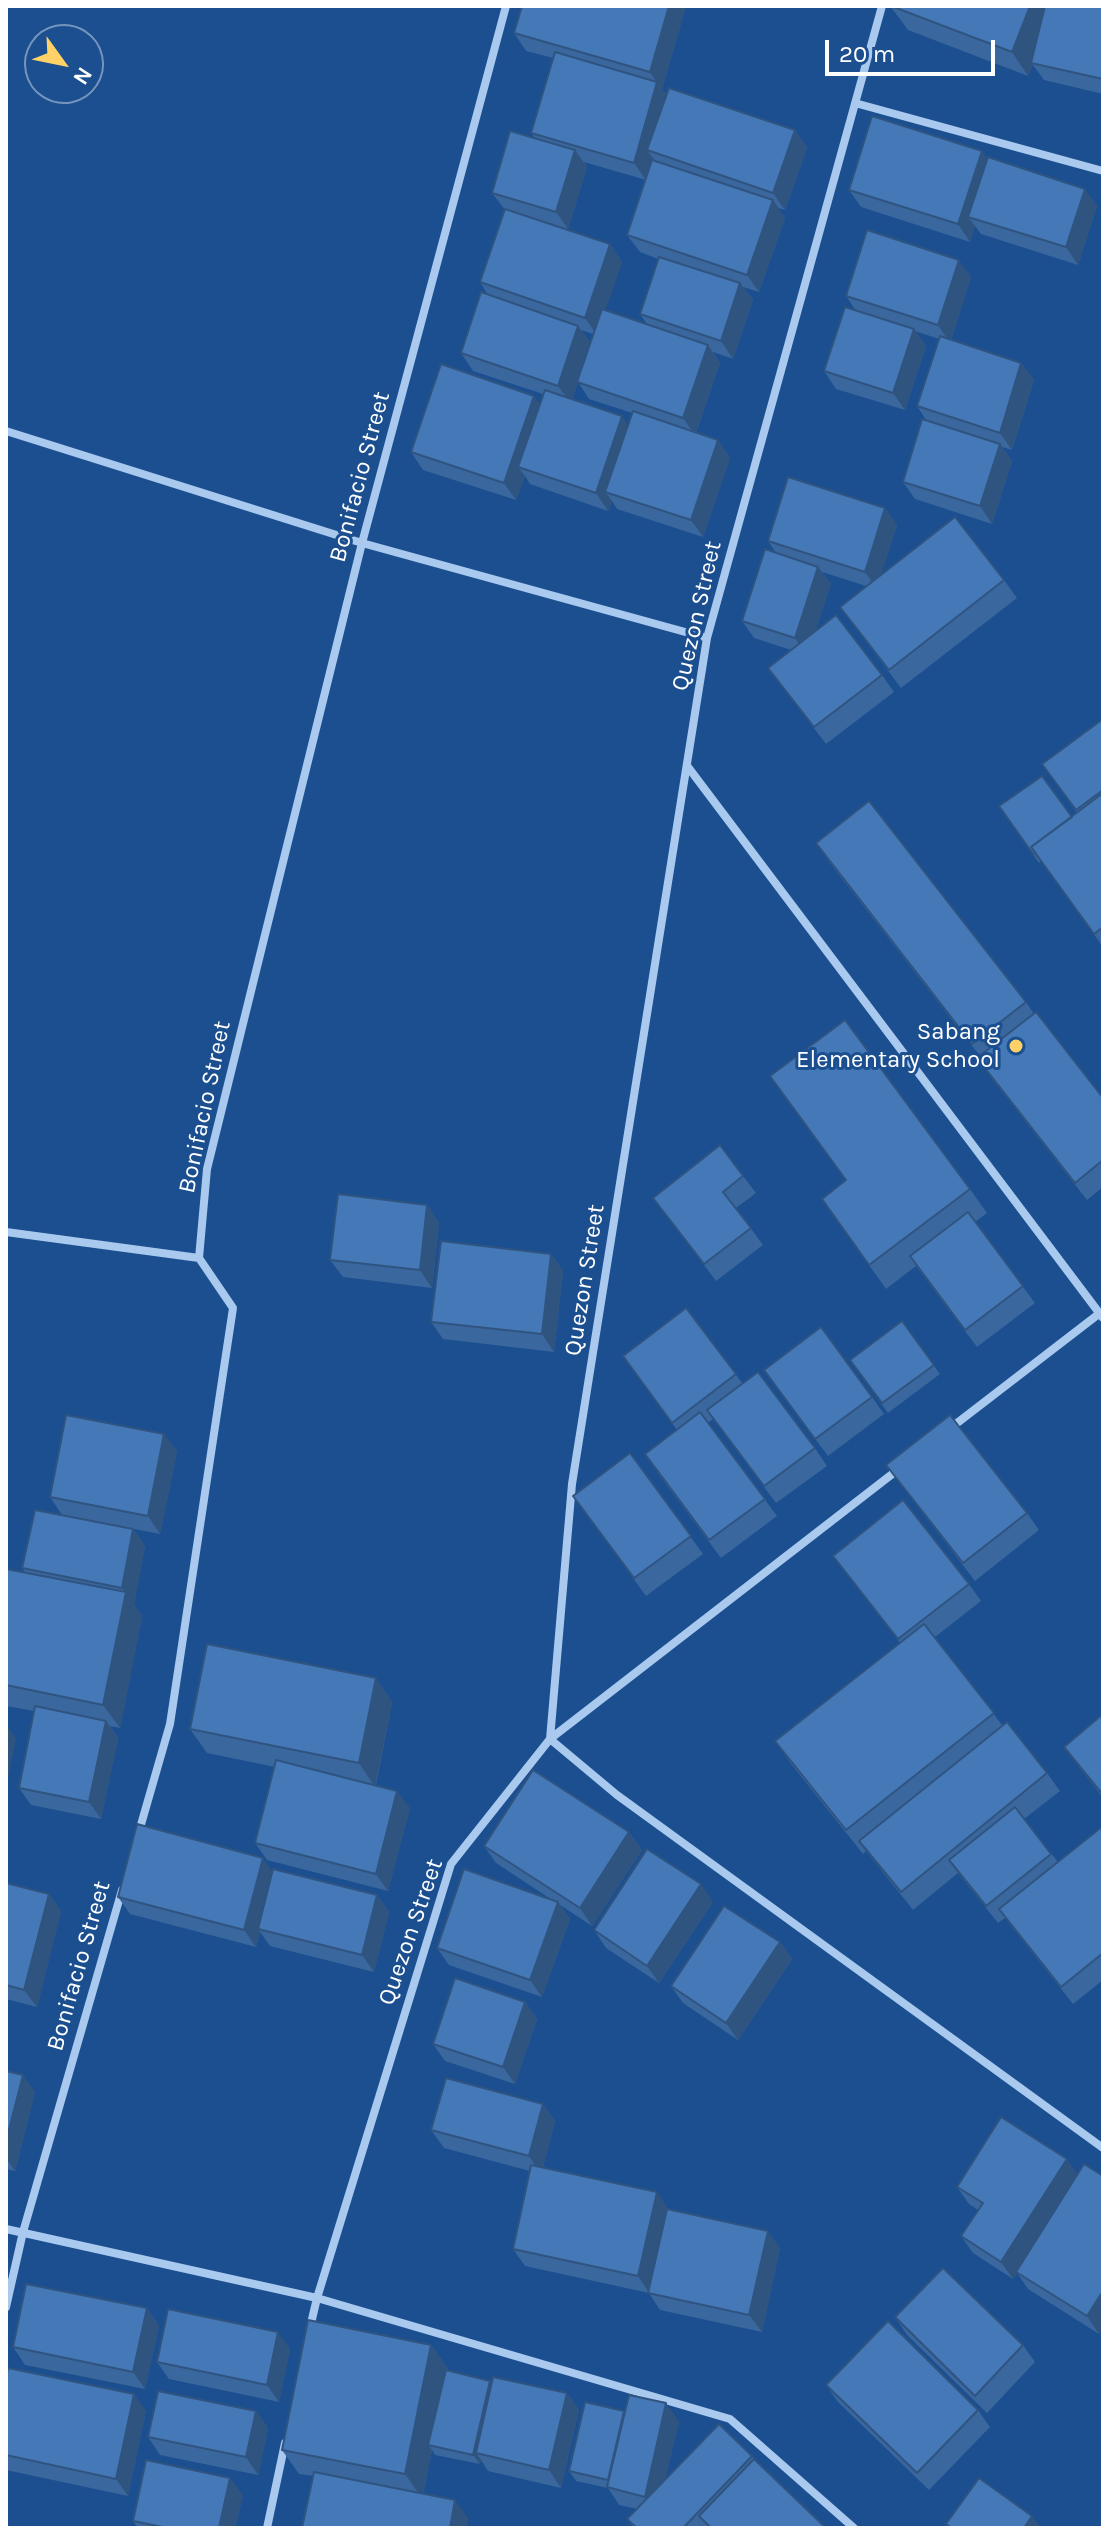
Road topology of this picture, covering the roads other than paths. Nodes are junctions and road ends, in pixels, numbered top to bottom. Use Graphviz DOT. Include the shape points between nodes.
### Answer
graph roads {
  1 [pos="506,6"];
  2 [pos="882,6"];
  3 [pos="855,103"];
  4 [pos="1103,171"];
  5 [pos="6,431"];
  6 [pos="362,543"];
  7 [pos="707,638"];
  8 [pos="688,767"];
  9 [pos="6,1232"];
  10 [pos="199,1258"];
  11 [pos="1101,1316"];
  12 [pos="937,1439"];
  13 [pos="912,1459"];
  14 [pos="550,1739"];
  15 [pos="135,1843"];
  16 [pos="127,1873"];
  17 [pos="1103,2148"];
  18 [pos="6,2229"];
  19 [pos="23,2232"];
  20 [pos="317,2298"];
  21 [pos="6,2307"];
  22 [pos="307,2344"];
  23 [pos="287,2436"];
  24 [pos="267,2528"];
  25 [pos="854,2528"];
  1 -- 6 [label="street, Bonifacio Street"];
  2 -- 3 [label="street, Quezon Street"];
  3 -- 4 [label="street"];
  3 -- 7 [label="street, Quezon Street"];
  5 -- 6 [label="street"];
  6 -- 7 [label="street"];
  6 -- 10 [label="street, Bonifacio Street" via="207,1169"];
  7 -- 8 [label="street, Quezon Street"];
  8 -- 11 [label="street"];
  8 -- 14 [label="street, Quezon Street" via="572,1484"];
  9 -- 10 [label="street"];
  10 -- 15 [label="street" via="233,1308 170,1724"];
  11 -- 12 [label="street"];
  13 -- 14 [label="street"];
  14 -- 17 [label="street" via="617,1795"];
  14 -- 20 [label="street, Quezon Street" via="451,1864"];
  16 -- 19 [label="street, Bonifacio Street"];
  18 -- 19 [label="street"];
  19 -- 20 [label="street"];
  19 -- 21 [label="street, Bonifacio Street"];
  20 -- 22 [label="street, Quezon Street"];
  20 -- 25 [label="street" via="730,2419"];
  23 -- 24 [label="street"];
}
